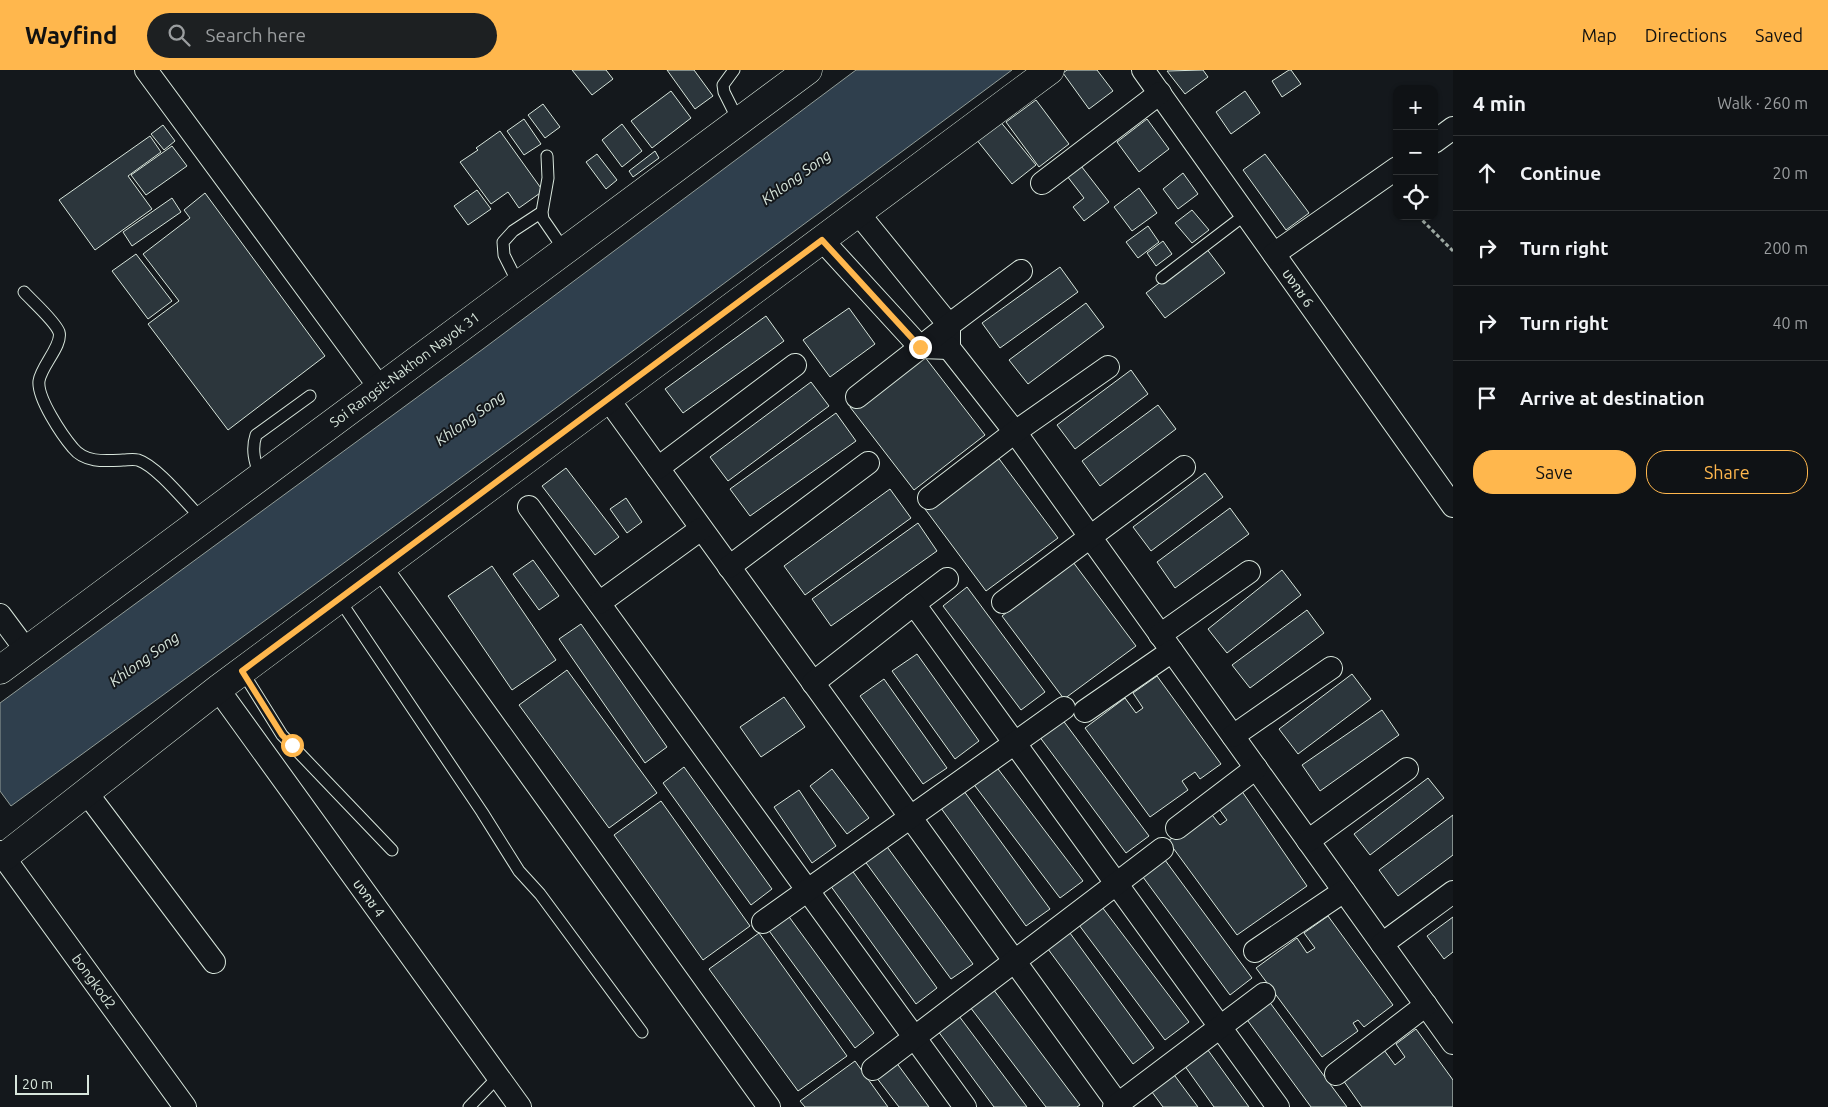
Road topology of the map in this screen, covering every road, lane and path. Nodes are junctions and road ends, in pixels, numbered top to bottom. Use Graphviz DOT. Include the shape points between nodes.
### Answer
graph roads {
  1 [pos="146,70"];
  2 [pos="734,70"];
  3 [pos="808,70"];
  4 [pos="1050,70"];
  5 [pos="1143,70"];
  6 [pos="1160,93"];
  7 [pos="739,122"];
  8 [pos="1453,128"];
  9 [pos="1438,139"];
  10 [pos="547,156"];
  11 [pos="1393,171"];
  12 [pos="1042,183"];
  13 [pos="542,212"];
  14 [pos="858,213"];
  15 [pos="1246,214"];
  16 [pos="1422,220"];
  17 [pos="822,240"];
  18 [pos="565,251"];
  19 [pos="1453,251"];
  20 [pos="1274,254"];
  21 [pos="1021,272"];
  22 [pos="1162,278"];
  23 [pos="519,284"];
  24 [pos="24,292"];
  25 [pos="948,324"];
  26 [pos="920,347"];
  27 [pos="949,348"];
  28 [pos="795,365"];
  29 [pos="1108,367"];
  30 [pos="380,388"];
  31 [pos="310,396"];
  32 [pos="857,397"];
  33 [pos="608,399"];
  34 [pos="1014,432"];
  35 [pos="868,463"];
  36 [pos="1184,467"];
  37 [pos="658,468"];
  38 [pos="260,477"];
  39 [pos="929,498"];
  40 [pos="1453,506"];
  41 [pos="528,507"];
  42 [pos="202,520"];
  43 [pos="701,529"];
  44 [pos="1090,537"];
  45 [pos="729,567"];
  46 [pos="381,568"];
  47 [pos="1249,572"];
  48 [pos="947,579"];
  49 [pos="339,599"];
  50 [pos="1003,602"];
  51 [pos="599,603"];
  52 [pos="914,604"];
  53 [pos="0,614"];
  54 [pos="1166,643"];
  55 [pos="26,650"];
  56 [pos="1331,668"];
  57 [pos="0,670"];
  58 [pos="242,671"];
  59 [pos="813,683"];
  60 [pos="218,689"];
  61 [pos="1233,736"];
  62 [pos="1014,744"];
  63 [pos="1256,768"];
  64 [pos="1407,769"];
  65 [pos="86,792"];
  66 [pos="911,818"];
  67 [pos="1177,828"];
  68 [pos="1308,841"];
  69 [pos="1162,849"];
  70 [pos="392,850"];
  71 [pos="1,856"];
  72 [pos="1116,884"];
  73 [pos="808,890"];
  74 [pos="1344,891"];
  75 [pos="1453,892"];
  76 [pos="763,922"];
  77 [pos="1382,944"];
  78 [pos="1255,951"];
  79 [pos="1014,961"];
  80 [pos="214,962"];
  81 [pos="1264,994"];
  82 [pos="1426,1005"];
  83 [pos="1220,1027"];
  84 [pos="642,1032"];
  85 [pos="915,1038"];
  86 [pos="1453,1043"];
  87 [pos="873,1069"];
  88 [pos="1336,1074"];
  89 [pos="498,1077"];
  90 [pos="1117,1106"];
  91 [pos="185,1107"];
  92 [pos="469,1107"];
  93 [pos="520,1107"];
  94 [pos="769,1107"];
  95 [pos="965,1107"];
  96 [pos="1278,1107"];
  1 -- 30 [label="street"];
  2 -- 7 [label="lane" via="723,85"];
  3 -- 7 [label="street, Soi Rangsit-Nakhon Nayok 31"];
  4 -- 14 [label="street"];
  5 -- 6 [label="street, บงกช 6"];
  6 -- 12 [label="street"];
  6 -- 15 [label="street, บงกช 6"];
  7 -- 18 [label="street, Soi Rangsit-Nakhon Nayok 31"];
  8 -- 9 [label="street"];
  10 -- 13 [label="lane" via="548,178"];
  11 -- 20 [label="street"];
  13 -- 18 [label="lane" via="543,219"];
  13 -- 23 [label="lane" via="513,231 503,242 504,255"];
  14 -- 17 [label="street"];
  14 -- 25 [label="street"];
  15 -- 20 [label="street, บงกช 6"];
  15 -- 22 [label="lane"];
  16 -- 19 [label="path"];
  17 -- 26 [label="street"];
  17 -- 33 [label="street"];
  18 -- 23 [label="street, Soi Rangsit-Nakhon Nayok 31"];
  20 -- 40 [label="street, บงกช 6"];
  21 -- 25 [label="street"];
  23 -- 30 [label="street, Soi Rangsit-Nakhon Nayok 31"];
  24 -- 42 [label="lane" via="59,332 59,342 39,380 40,392 74,450 89,460 137,460 150,466"];
  25 -- 26 [label="street"];
  25 -- 27 [label="street"];
  26 -- 27 [label="street"];
  26 -- 32 [label="street"];
  27 -- 34 [label="street"];
  28 -- 37 [label="street"];
  29 -- 34 [label="street"];
  30 -- 38 [label="street, Soi Rangsit-Nakhon Nayok 31"];
  31 -- 38 [label="lane" via="256,435 254,458"];
  33 -- 37 [label="street"];
  33 -- 46 [label="street"];
  34 -- 39 [label="street"];
  34 -- 44 [label="street"];
  35 -- 45 [label="street"];
  36 -- 44 [label="street"];
  37 -- 43 [label="street"];
  38 -- 42 [label="street, Soi Rangsit-Nakhon Nayok 31"];
  41 -- 51 [label="street"];
  42 -- 55 [label="street, Soi Rangsit-Nakhon Nayok 31"];
  43 -- 45 [label="street"];
  43 -- 51 [label="street"];
  44 -- 50 [label="street"];
  44 -- 54 [label="street"];
  45 -- 59 [label="street"];
  46 -- 49 [label="street"];
  46 -- 94 [label="street"];
  47 -- 54 [label="street"];
  48 -- 52 [label="street"];
  49 -- 58 [label="street"];
  49 -- 84 [label="lane" via="519,871 540,894"];
  51 -- 73 [label="street"];
  52 -- 59 [label="street"];
  52 -- 62 [label="street"];
  53 -- 55 [label="street"];
  54 -- 61 [label="street"];
  54 -- 62 [label="street" via="1075,710"];
  55 -- 57 [label="street, Soi Rangsit-Nakhon Nayok 31"];
  56 -- 61 [label="street"];
  58 -- 60 [label="street"];
  58 -- 70 [label="lane" via="282,735"];
  59 -- 66 [label="street"];
  60 -- 65 [label="street"];
  60 -- 89 [label="street, บงกช 4"];
  61 -- 63 [label="street"];
  62 -- 66 [label="street"];
  62 -- 72 [label="street"];
  63 -- 67 [label="street"];
  63 -- 68 [label="street"];
  64 -- 68 [label="street"];
  65 -- 71 [label="street"];
  65 -- 80 [label="street"];
  66 -- 73 [label="street"];
  66 -- 79 [label="street"];
  68 -- 74 [label="street"];
  69 -- 72 [label="street"];
  71 -- 91 [label="street, bongkod2"];
  72 -- 79 [label="street"];
  72 -- 83 [label="street"];
  73 -- 76 [label="street"];
  73 -- 85 [label="street"];
  74 -- 77 [label="street"];
  74 -- 78 [label="street"];
  75 -- 77 [label="street"];
  77 -- 82 [label="street"];
  79 -- 85 [label="street"];
  79 -- 90 [label="street"];
  81 -- 83 [label="street"];
  82 -- 86 [label="street"];
  82 -- 88 [label="street"];
  83 -- 90 [label="street"];
  83 -- 96 [label="street"];
  85 -- 87 [label="street"];
  85 -- 95 [label="street"];
  89 -- 92 [label="lane"];
  89 -- 93 [label="street, บงกช 4"];
}
